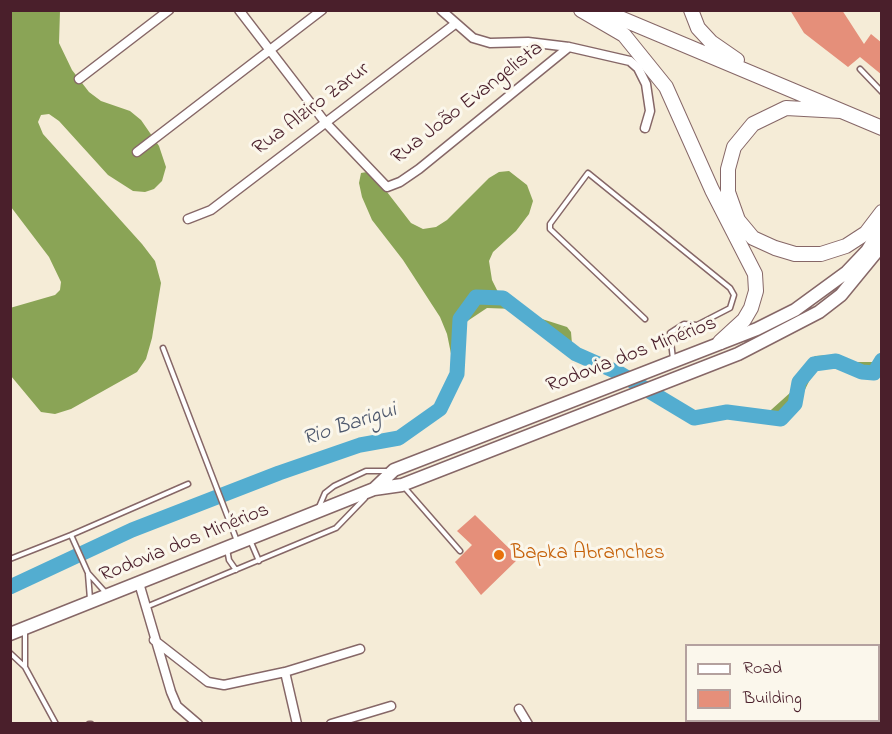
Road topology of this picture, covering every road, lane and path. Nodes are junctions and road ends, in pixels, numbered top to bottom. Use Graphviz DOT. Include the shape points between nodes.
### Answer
graph roads {
  1 [pos="169,10"];
  2 [pos="239,10"];
  3 [pos="322,10"];
  4 [pos="441,10"];
  5 [pos="581,10"];
  6 [pos="601,10"];
  7 [pos="691,10"];
  8 [pos="455,24"];
  9 [pos="569,47"];
  10 [pos="270,50"];
  11 [pos="860,69"];
  12 [pos="761,76"];
  13 [pos="79,79"];
  14 [pos="882,92"];
  15 [pos="841,111"];
  16 [pos="325,122"];
  17 [pos="645,128"];
  18 [pos="882,128"];
  19 [pos="137,152"];
  20 [pos="882,212"];
  21 [pos="188,219"];
  22 [pos="882,228"];
  23 [pos="882,246"];
  24 [pos="645,318"];
  25 [pos="720,342"];
  26 [pos="163,348"];
  27 [pos="673,360"];
  28 [pos="394,470"];
  29 [pos="188,484"];
  30 [pos="402,485"];
  31 [pos="374,489"];
  32 [pos="316,513"];
  33 [pos="71,535"];
  34 [pos="238,544"];
  35 [pos="460,551"];
  36 [pos="10,560"];
  37 [pos="259,561"];
  38 [pos="237,570"];
  39 [pos="88,573"];
  40 [pos="139,583"];
  41 [pos="108,595"];
  42 [pos="90,602"];
  43 [pos="145,607"];
  44 [pos="25,628"];
  45 [pos="10,634"];
  46 [pos="154,640"];
  47 [pos="360,649"];
  48 [pos="10,653"];
  49 [pos="25,667"];
  50 [pos="285,672"];
  51 [pos="391,706"];
  52 [pos="519,709"];
  53 [pos="345,722"];
  54 [pos="56,723"];
  55 [pos="198,723"];
  56 [pos="297,723"];
  57 [pos="331,723"];
  58 [pos="528,723"];
  1 -- 13 [label="street"];
  2 -- 10 [label="street"];
  3 -- 10 [label="street"];
  4 -- 8 [label="street"];
  5 -- 25 [label="highway" via="624,35 666,87 755,274 751,308"];
  6 -- 12 [label="highway"];
  7 -- 12 [label="highway" via="698,28 711,42"];
  8 -- 9 [label="street" via="473,38 490,43"];
  8 -- 16 [label="street, Rua Alziro Zarur"];
  9 -- 16 [label="street, Rua João Evangelista" via="418,169 387,187"];
  9 -- 17 [label="street" via="630,61 638,68 646,84 651,111"];
  10 -- 16 [label="street"];
  10 -- 19 [label="street"];
  11 -- 14 [label="lane"];
  12 -- 15 [label="highway"];
  15 -- 18 [label="highway"];
  15 -- 20 [label="highway" via="786,108 753,123 735,147 728,169 728,192 738,220 753,238 775,248 795,254 820,254 846,246 866,233"];
  16 -- 21 [label="street, Rua Alziro Zarur" via="211,210"];
  22 -- 25 [label="main road, Rodovia dos Minérios" via="847,272 817,295 767,324"];
  23 -- 30 [label="main road, Rodovia dos Minérios" via="841,294 819,312 738,354"];
  24 -- 27 [label="lane" via="550,229 588,173 734,295 730,308 670,333"];
  25 -- 27 [label="main road, Rodovia dos Minérios"];
  26 -- 34 [label="lane"];
  27 -- 28 [label="main road, Rodovia dos Minérios"];
  28 -- 31 [label="main road, Rodovia dos Minérios"];
  28 -- 32 [label="lane" via="366,471 334,486 325,493"];
  29 -- 33 [label="lane"];
  30 -- 31 [label="main road, Rodovia dos Minérios"];
  30 -- 35 [label="lane"];
  31 -- 32 [label="main road, Rodovia dos Minérios"];
  31 -- 37 [label="lane" via="336,528"];
  32 -- 34 [label="main road, Rodovia dos Minérios"];
  33 -- 36 [label="lane"];
  33 -- 39 [label="lane"];
  34 -- 37 [label="lane"];
  34 -- 38 [label="lane" via="229,560"];
  34 -- 40 [label="main road, Rodovia dos Minérios"];
  37 -- 38 [label="lane"];
  38 -- 43 [label="lane"];
  39 -- 41 [label="lane"];
  39 -- 42 [label="lane"];
  40 -- 41 [label="main road, Rodovia dos Minérios"];
  40 -- 43 [label="street"];
  41 -- 42 [label="main road, Rodovia dos Minérios"];
  42 -- 44 [label="main road, Rodovia dos Minérios"];
  43 -- 46 [label="street"];
  44 -- 45 [label="main road, Rodovia dos Minérios"];
  44 -- 49 [label="lane"];
  46 -- 50 [label="street" via="215,684 233,685"];
  46 -- 55 [label="street" via="174,700"];
  47 -- 50 [label="street"];
  48 -- 49 [label="lane"];
  49 -- 54 [label="lane"];
  50 -- 56 [label="street"];
  51 -- 53 [label="street"];
  52 -- 58 [label="street"];
  53 -- 57 [label="street"];
}
